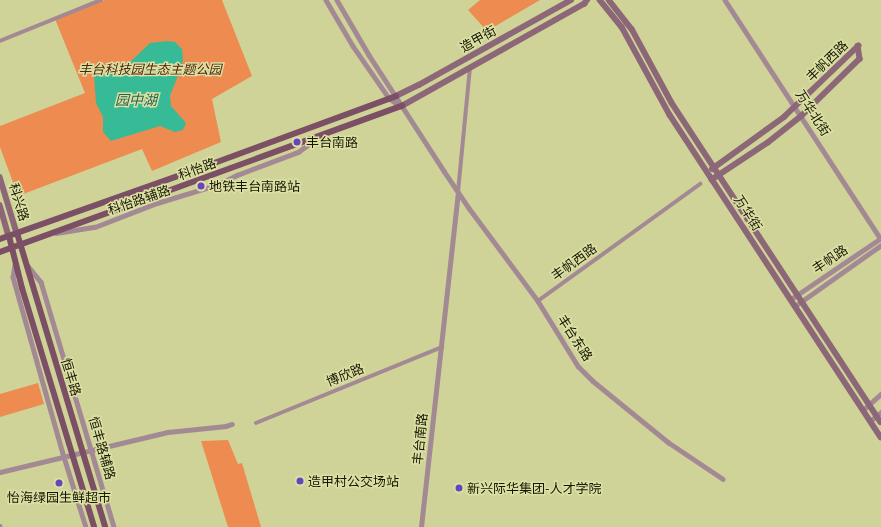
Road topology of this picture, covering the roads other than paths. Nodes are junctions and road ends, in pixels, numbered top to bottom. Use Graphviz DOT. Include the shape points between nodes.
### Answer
graph roads {
  1 [pos="101,0"];
  2 [pos="326,0"];
  3 [pos="337,0"];
  4 [pos="571,0"];
  5 [pos="587,0"];
  6 [pos="600,0"];
  7 [pos="609,0"];
  8 [pos="725,0"];
  9 [pos="0,41"];
  10 [pos="470,68"];
  11 [pos="396,96"];
  12 [pos="389,98"];
  13 [pos="402,106"];
  14 [pos="796,107"];
  15 [pos="802,116"];
  16 [pos="317,138"];
  17 [pos="714,167"];
  18 [pos="707,172"];
  19 [pos="719,175"];
  20 [pos="0,178"];
  21 [pos="712,180"];
  22 [pos="700,184"];
  23 [pos="458,193"];
  24 [pos="0,205"];
  25 [pos="17,233"];
  26 [pos="52,234"];
  27 [pos="9,236"];
  28 [pos="881,238"];
  29 [pos="0,239"];
  30 [pos="21,245"];
  31 [pos="881,245"];
  32 [pos="12,248"];
  33 [pos="0,252"];
  34 [pos="16,263"];
  35 [pos="27,265"];
  36 [pos="797,295"];
  37 [pos="791,299"];
  38 [pos="538,301"];
  39 [pos="801,301"];
  40 [pos="795,306"];
  41 [pos="442,347"];
  42 [pos="881,394"];
  43 [pos="870,404"];
  44 [pos="863,410"];
  45 [pos="879,414"];
  46 [pos="870,421"];
  47 [pos="881,422"];
  48 [pos="256,423"];
  49 [pos="232,424"];
  50 [pos="881,437"];
  51 [pos="91,450"];
  52 [pos="82,452"];
  53 [pos="72,455"];
  54 [pos="64,456"];
  55 [pos="0,472"];
  56 [pos="723,479"];
  57 [pos="86,527"];
  58 [pos="94,527"];
  59 [pos="105,527"];
  60 [pos="114,527"];
  61 [pos="421,527"];
  1 -- 9 [label="street"];
  2 -- 12 [label="street" via="353,46"];
  3 -- 11 [label="street"];
  4 -- 11 [label="main road, 造甲街"];
  5 -- 10 [label="main road, 造甲街"];
  6 -- 18 [label="main road, 万华街" via="622,27 661,100"];
  7 -- 17 [label="main road, 万华街" via="632,29 664,90"];
  8 -- 14 [label="street, 万华北街"];
  10 -- 13 [label="main road, 造甲街"];
  10 -- 23 [label="street, 造甲街"];
  11 -- 12 [label="main road, 科怡路"];
  11 -- 13 [label="street"];
  12 -- 13 [label="street"];
  12 -- 25 [label="main road, 科怡路"];
  13 -- 16 [label="main road, 科怡路"];
  13 -- 23 [label="street"];
  14 -- 15 [label="street, 万华北街"];
  14 -- 15 [label="main road, 丰帆西路" via="858,46 860,59"];
  14 -- 17 [label="main road, 丰帆西路"];
  15 -- 19 [label="main road, 丰帆西路"];
  15 -- 28 [label="street, 万华北街"];
  16 -- 26 [label="main road, 科怡路"];
  16 -- 26 [label="street, 科怡路辅路" via="298,152 219,184 157,203 95,227"];
  17 -- 18 [label="main road, 丰帆西路"];
  17 -- 19 [label="main road, 万华街"];
  18 -- 21 [label="main road, 万华街"];
  19 -- 21 [label="main road, 丰帆西路"];
  19 -- 36 [label="main road, 万华街"];
  20 -- 25 [label="main road, 科兴路"];
  21 -- 37 [label="main road, 万华街"];
  22 -- 38 [label="street, 丰帆西路"];
  23 -- 38 [label="street, 丰台东路"];
  23 -- 41 [label="street, 丰台南路"];
  24 -- 27 [label="main road, 科兴路"];
  25 -- 27 [label="main road, 科怡路"];
  25 -- 30 [label="main road, 恒丰路"];
  26 -- 30 [label="main road, 科怡路"];
  27 -- 29 [label="main road, 科怡路"];
  27 -- 32 [label="main road, 恒丰路"];
  28 -- 36 [label="street, 丰帆路"];
  30 -- 32 [label="main road, 科怡路"];
  30 -- 35 [label="main road, 恒丰路"];
  31 -- 39 [label="street, 丰帆路"];
  32 -- 33 [label="main road, 科怡路"];
  32 -- 34 [label="main road, 恒丰路"];
  34 -- 53 [label="main road, 恒丰路"];
  34 -- 54 [label="street" via="13,277"];
  35 -- 51 [label="street, 恒丰路辅路" via="41,282"];
  35 -- 52 [label="main road, 恒丰路"];
  36 -- 37 [label="street, 丰帆路"];
  36 -- 39 [label="main road, 万华街"];
  37 -- 40 [label="main road, 万华街"];
  38 -- 56 [label="street, 丰台东路" via="578,366 585,373 668,442"];
  39 -- 40 [label="street, 丰帆路"];
  39 -- 43 [label="main road, 万华街"];
  40 -- 44 [label="main road, 万华街"];
  41 -- 48 [label="street, 博欣路"];
  41 -- 61 [label="street, 丰台南路"];
  42 -- 43 [label="street"];
  43 -- 44 [label="street"];
  43 -- 45 [label="main road, 万华街"];
  44 -- 46 [label="main road, 万华街"];
  45 -- 46 [label="street"];
  45 -- 47 [label="main road, 万华街"];
  46 -- 50 [label="main road, 万华街"];
  49 -- 51 [label="street" via="168,432"];
  51 -- 52 [label="street"];
  51 -- 60 [label="street, 恒丰路辅路"];
  52 -- 53 [label="street"];
  52 -- 59 [label="main road, 恒丰路"];
  53 -- 54 [label="street"];
  53 -- 58 [label="main road, 恒丰路"];
  54 -- 55 [label="street"];
  54 -- 57 [label="street"];
}
